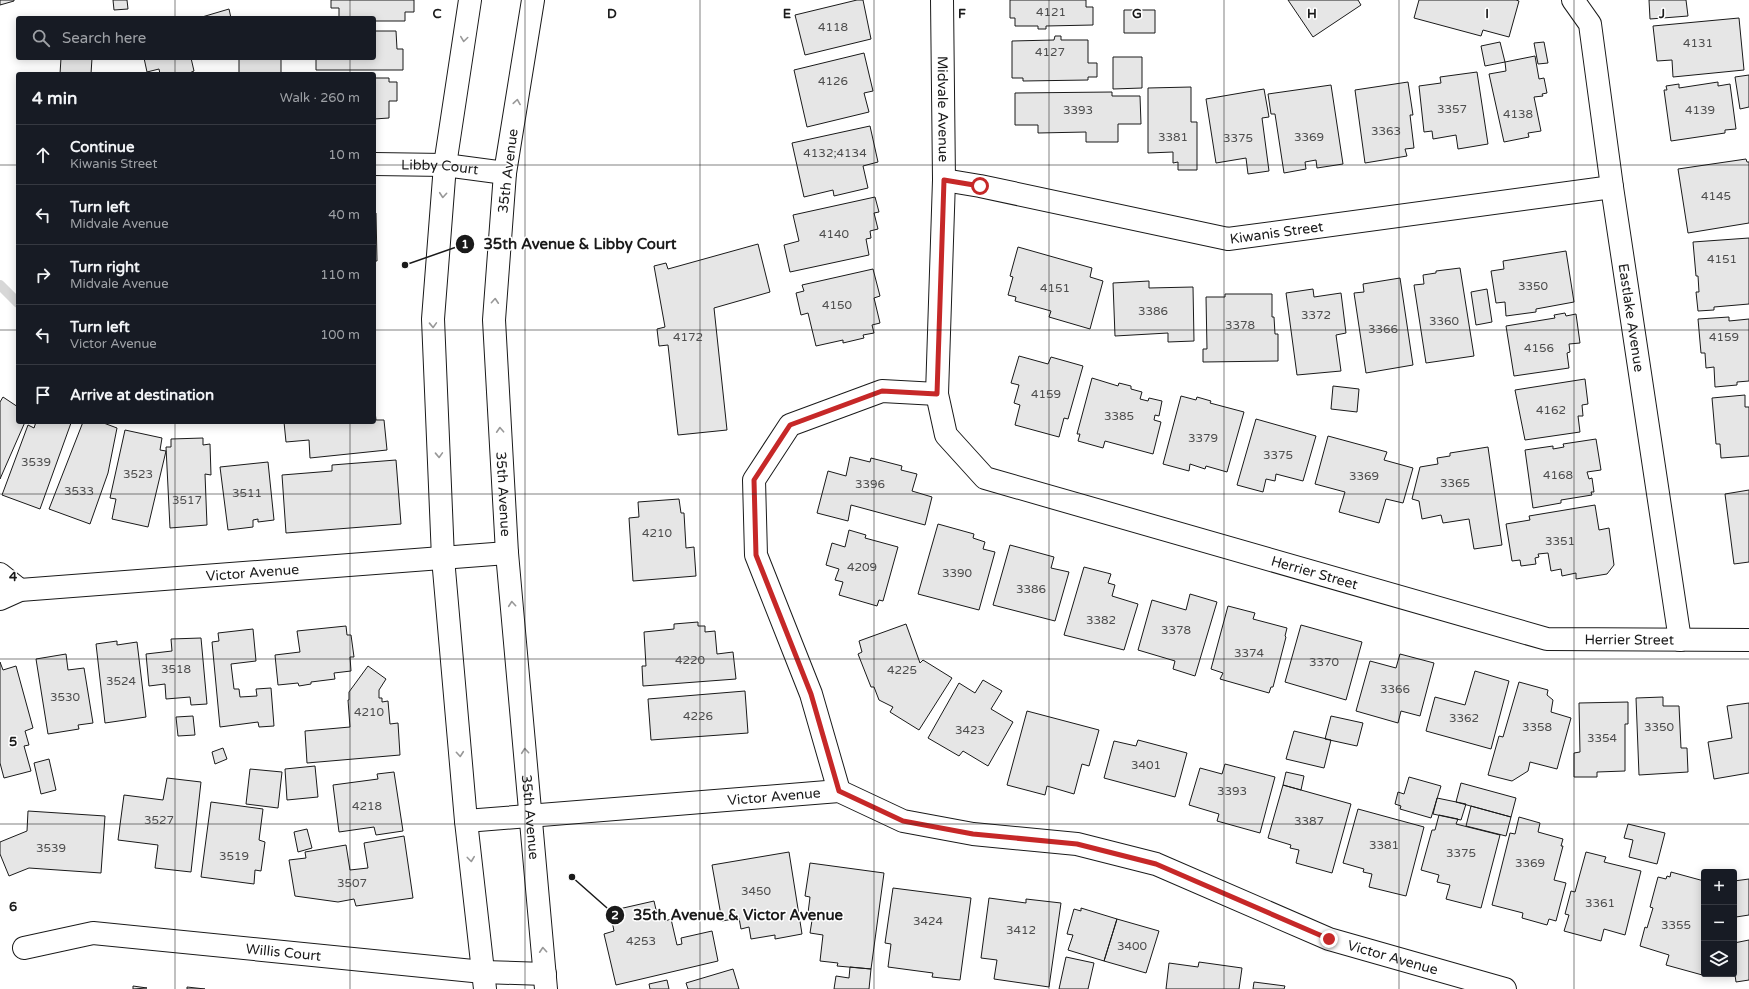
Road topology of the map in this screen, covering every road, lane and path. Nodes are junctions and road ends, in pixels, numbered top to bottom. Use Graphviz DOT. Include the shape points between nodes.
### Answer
graph roads {
  1 [pos="470,0"];
  2 [pos="533,0"];
  3 [pos="942,0"];
  4 [pos="1574,0"];
  5 [pos="376,164"];
  6 [pos="445,165"];
  7 [pos="505,174"];
  8 [pos="944,180"];
  9 [pos="1612,186"];
  10 [pos="937,394"];
  11 [pos="507,553"];
  12 [pos="443,558"];
  13 [pos="0,574"];
  14 [pos="20,590"];
  15 [pos="0,598"];
  16 [pos="1680,640"];
  17 [pos="1749,640"];
  18 [pos="839,791"];
  19 [pos="530,816"];
  20 [pos="466,821"];
  21 [pos="24,948"];
  22 [pos="484,980"];
  23 [pos="545,982"];
  24 [pos="1506,989"];
  1 -- 6 [label="street, one-way"];
  7 -- 2 [label="street, 35th Avenue, one-way"];
  3 -- 8 [label="street, Midvale Avenue"];
  4 -- 9 [label="street, Eastlake Avenue" via="1590,24"];
  5 -- 6 [label="street, Libby Court"];
  6 -- 7 [label="street, Libby Court"];
  6 -- 12 [label="street, one-way" via="433,319"];
  11 -- 7 [label="street, 35th Avenue, one-way" via="494,320"];
  8 -- 9 [label="street, Kiwanis Street" via="1228,239"];
  8 -- 10 [label="street, Midvale Avenue"];
  9 -- 16 [label="street, Eastlake Avenue"];
  10 -- 16 [label="street, Herrier Street" via="946,435 985,478 1547,639"];
  10 -- 18 [label="street" via="882,391 790,425 754,480 756,555 811,694"];
  11 -- 12 [label="street, Victor Avenue"];
  19 -- 11 [label="street, 35th Avenue, one-way"];
  12 -- 14 [label="street, Victor Avenue"];
  12 -- 20 [label="street, one-way"];
  13 -- 14 [label="street"];
  14 -- 15 [label="street, Victor Avenue"];
  16 -- 17 [label="street, Herrier Street"];
  18 -- 19 [label="street, Victor Avenue"];
  18 -- 24 [label="street, Victor Avenue" via="903,821 973,834 1077,844 1156,864 1329,939"];
  19 -- 20 [label="street, Victor Avenue"];
  23 -- 19 [label="street, 35th Avenue, one-way"];
  20 -- 22 [label="street, one-way"];
  21 -- 22 [label="street, Willis Court" via="93,934"];
  22 -- 23 [label="street, Willis Court"];
}
